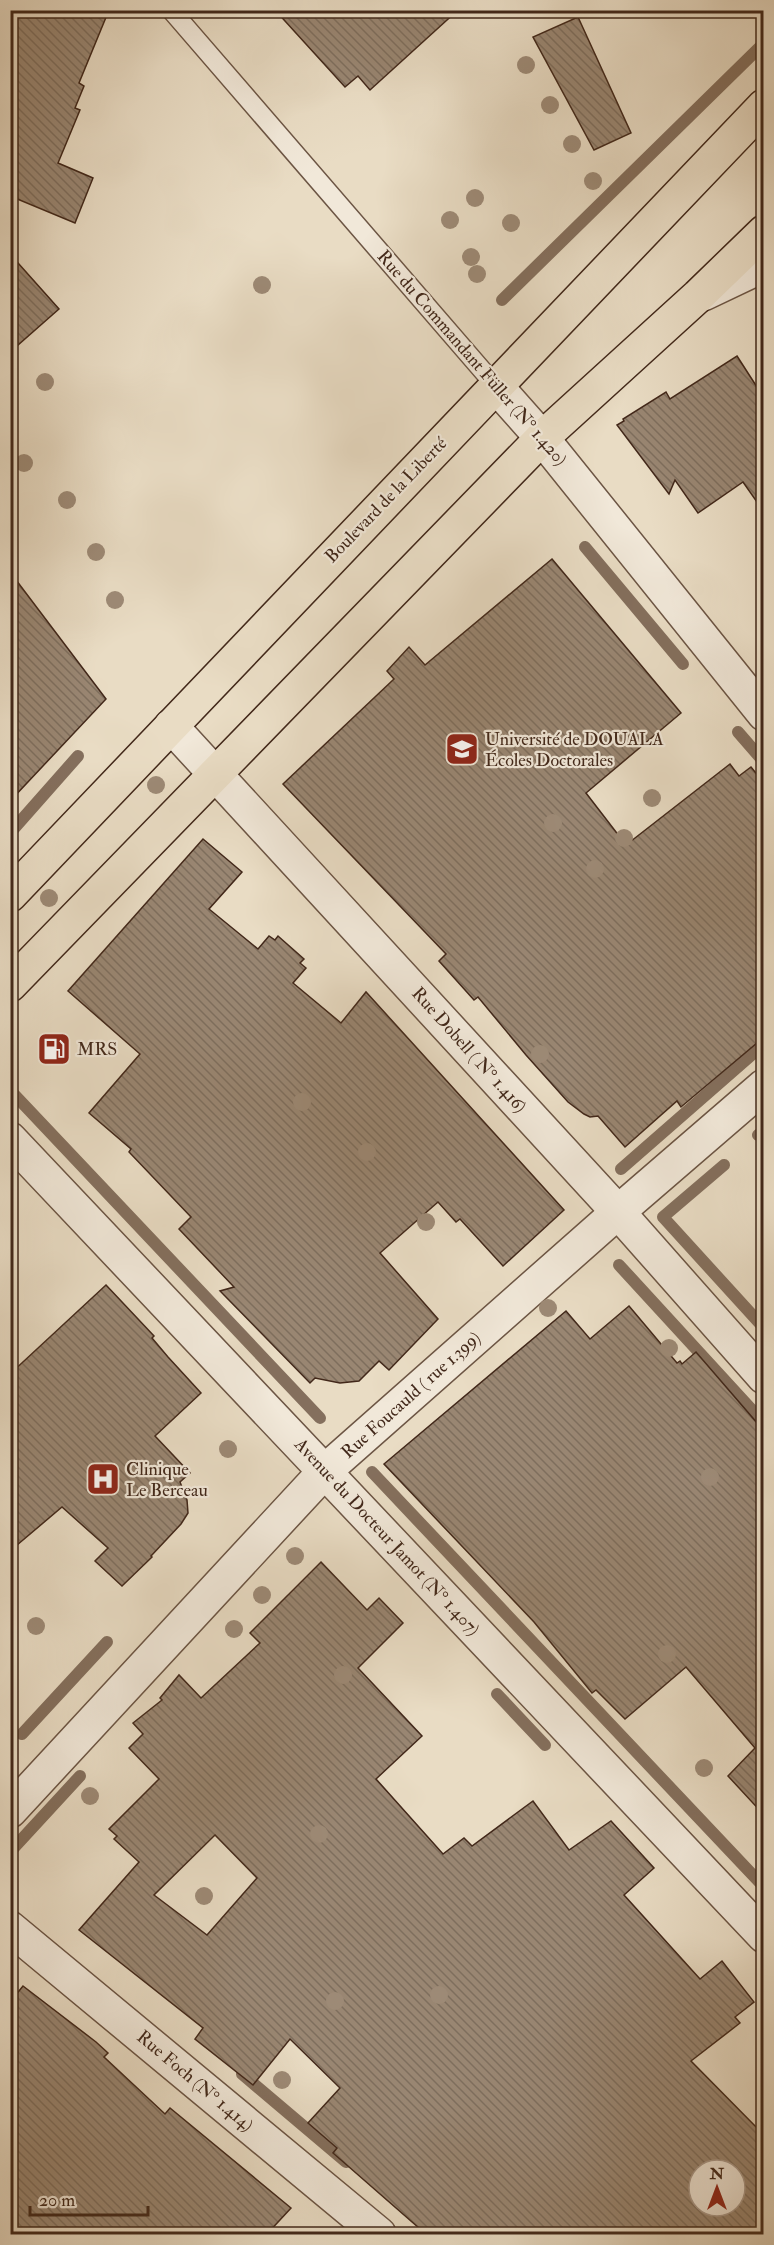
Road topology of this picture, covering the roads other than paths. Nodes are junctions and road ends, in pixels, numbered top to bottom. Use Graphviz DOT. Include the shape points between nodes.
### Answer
graph roads {
  1 [pos="171,10"];
  2 [pos="764,106"];
  3 [pos="764,232"];
  4 [pos="764,265"];
  5 [pos="698,296"];
  6 [pos="495,385"];
  7 [pos="542,438"];
  8 [pos="764,714"];
  9 [pos="171,726"];
  10 [pos="217,774"];
  11 [pos="10,895"];
  12 [pos="10,985"];
  13 [pos="764,1086"];
  14 [pos="10,1139"];
  15 [pos="618,1212"];
  16 [pos="764,1377"];
  17 [pos="325,1472"];
  18 [pos="10,1811"];
  19 [pos="10,1928"];
  20 [pos="764,1936"];
  21 [pos="380,2235"];
  1 -- 6 [label="lane, Rue du Commandant Füller (N° 1.420)"];
  2 -- 6 [label="main road, Boulevard de la Liberté"];
  3 -- 5 [label="main road"];
  4 -- 5 [label="street"];
  5 -- 7 [label="main road"];
  6 -- 7 [label="street, Rue du Commandant Füller (N° 1.420)"];
  6 -- 9 [label="main road, Boulevard de la Liberté"];
  7 -- 8 [label="street, Rue du Commandant Füller (N° 1.420)"];
  7 -- 10 [label="main road"];
  9 -- 10 [label="street, Rue Dobell ( N° 1.416)"];
  9 -- 11 [label="main road, Boulevard de la Liberté"];
  10 -- 12 [label="main road"];
  10 -- 15 [label="street, Rue Dobell ( N° 1.416)"];
  13 -- 15 [label="street, Rue Foucauld ( rue 1.399)"];
  14 -- 17 [label="street, Avenue du Docteur Jamot (N° 1.407)"];
  15 -- 16 [label="street, Rue Dobell ( N° 1.416)"];
  15 -- 17 [label="street, Rue Foucauld ( rue 1.399)"];
  17 -- 18 [label="street, Rue Foucauld ( rue 1.399)"];
  17 -- 20 [label="street, Avenue du Docteur Jamot (N° 1.407)"];
  19 -- 21 [label="street, Rue Foch (N° 1.414)"];
}
